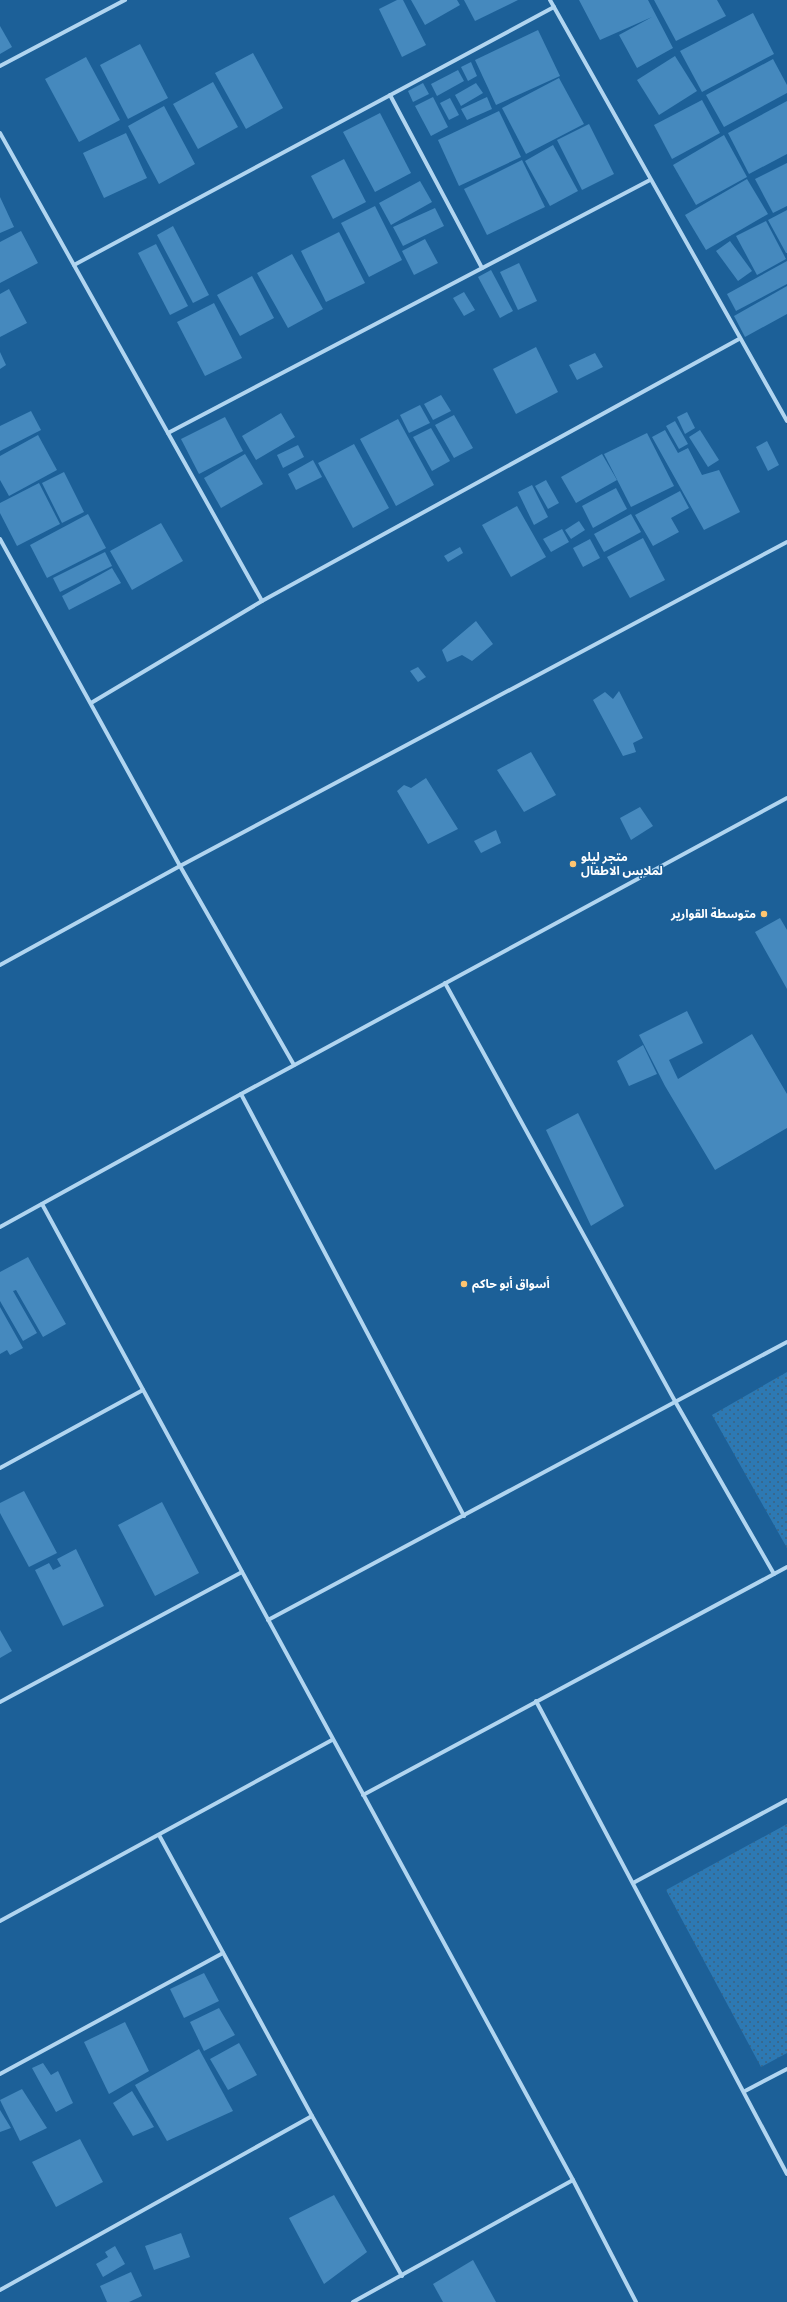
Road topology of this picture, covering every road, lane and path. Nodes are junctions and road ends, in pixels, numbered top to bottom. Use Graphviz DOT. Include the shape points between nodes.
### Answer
graph roads {
  1 [pos="125,0"];
  2 [pos="550,0"];
  3 [pos="554,7"];
  4 [pos="0,66"];
  5 [pos="390,95"];
  6 [pos="0,133"];
  7 [pos="650,180"];
  8 [pos="74,265"];
  9 [pos="482,268"];
  10 [pos="739,339"];
  11 [pos="787,421"];
  12 [pos="168,433"];
  13 [pos="0,539"];
  14 [pos="787,542"];
  15 [pos="262,601"];
  16 [pos="90,703"];
  17 [pos="787,798"];
  18 [pos="180,866"];
  19 [pos="0,965"];
  20 [pos="445,983"];
  21 [pos="294,1065"];
  22 [pos="241,1094"];
  23 [pos="42,1204"];
  24 [pos="0,1228"];
  25 [pos="787,1342"];
  26 [pos="143,1390"];
  27 [pos="676,1403"];
  28 [pos="0,1468"];
  29 [pos="464,1516"];
  30 [pos="787,1567"];
  31 [pos="242,1572"];
  32 [pos="774,1574"];
  33 [pos="268,1620"];
  34 [pos="0,1702"];
  35 [pos="536,1702"];
  36 [pos="332,1740"];
  37 [pos="363,1795"];
  38 [pos="787,1800"];
  39 [pos="159,1835"];
  40 [pos="633,1883"];
  41 [pos="0,1921"];
  42 [pos="223,1953"];
  43 [pos="787,2069"];
  44 [pos="0,2074"];
  45 [pos="744,2091"];
  46 [pos="312,2116"];
  47 [pos="787,2174"];
  48 [pos="573,2180"];
  49 [pos="402,2276"];
  50 [pos="0,2290"];
  51 [pos="353,2302"];
  52 [pos="636,2302"];
  1 -- 4 [label="street"];
  2 -- 3 [label="street"];
  3 -- 5 [label="street"];
  3 -- 7 [label="street"];
  5 -- 8 [label="street"];
  5 -- 9 [label="street"];
  6 -- 8 [label="street"];
  7 -- 9 [label="street"];
  7 -- 10 [label="street"];
  8 -- 12 [label="street"];
  9 -- 12 [label="street"];
  10 -- 11 [label="street"];
  10 -- 15 [label="street"];
  12 -- 15 [label="street"];
  13 -- 16 [label="street"];
  14 -- 18 [label="street"];
  15 -- 16 [label="street"];
  16 -- 18 [label="street"];
  17 -- 20 [label="street"];
  18 -- 19 [label="street"];
  18 -- 21 [label="street"];
  20 -- 21 [label="street"];
  20 -- 27 [label="street"];
  21 -- 22 [label="street"];
  22 -- 23 [label="street"];
  22 -- 29 [label="street"];
  23 -- 24 [label="street"];
  23 -- 26 [label="street"];
  25 -- 27 [label="street"];
  26 -- 28 [label="street"];
  26 -- 31 [label="street"];
  27 -- 29 [label="street"];
  27 -- 32 [label="street"];
  29 -- 33 [label="street"];
  30 -- 32 [label="street"];
  31 -- 33 [label="street"];
  31 -- 34 [label="street"];
  32 -- 35 [label="street"];
  33 -- 36 [label="street"];
  35 -- 37 [label="street"];
  35 -- 40 [label="street"];
  36 -- 37 [label="street"];
  36 -- 39 [label="street"];
  37 -- 48 [label="street"];
  38 -- 40 [label="street"];
  39 -- 41 [label="street"];
  39 -- 42 [label="street"];
  40 -- 45 [label="street"];
  42 -- 44 [label="street"];
  42 -- 46 [label="street"];
  43 -- 45 [label="street"];
  45 -- 47 [label="street"];
  46 -- 49 [label="street"];
  46 -- 50 [label="street"];
  48 -- 49 [label="street"];
  48 -- 52 [label="street"];
  49 -- 51 [label="street"];
}
